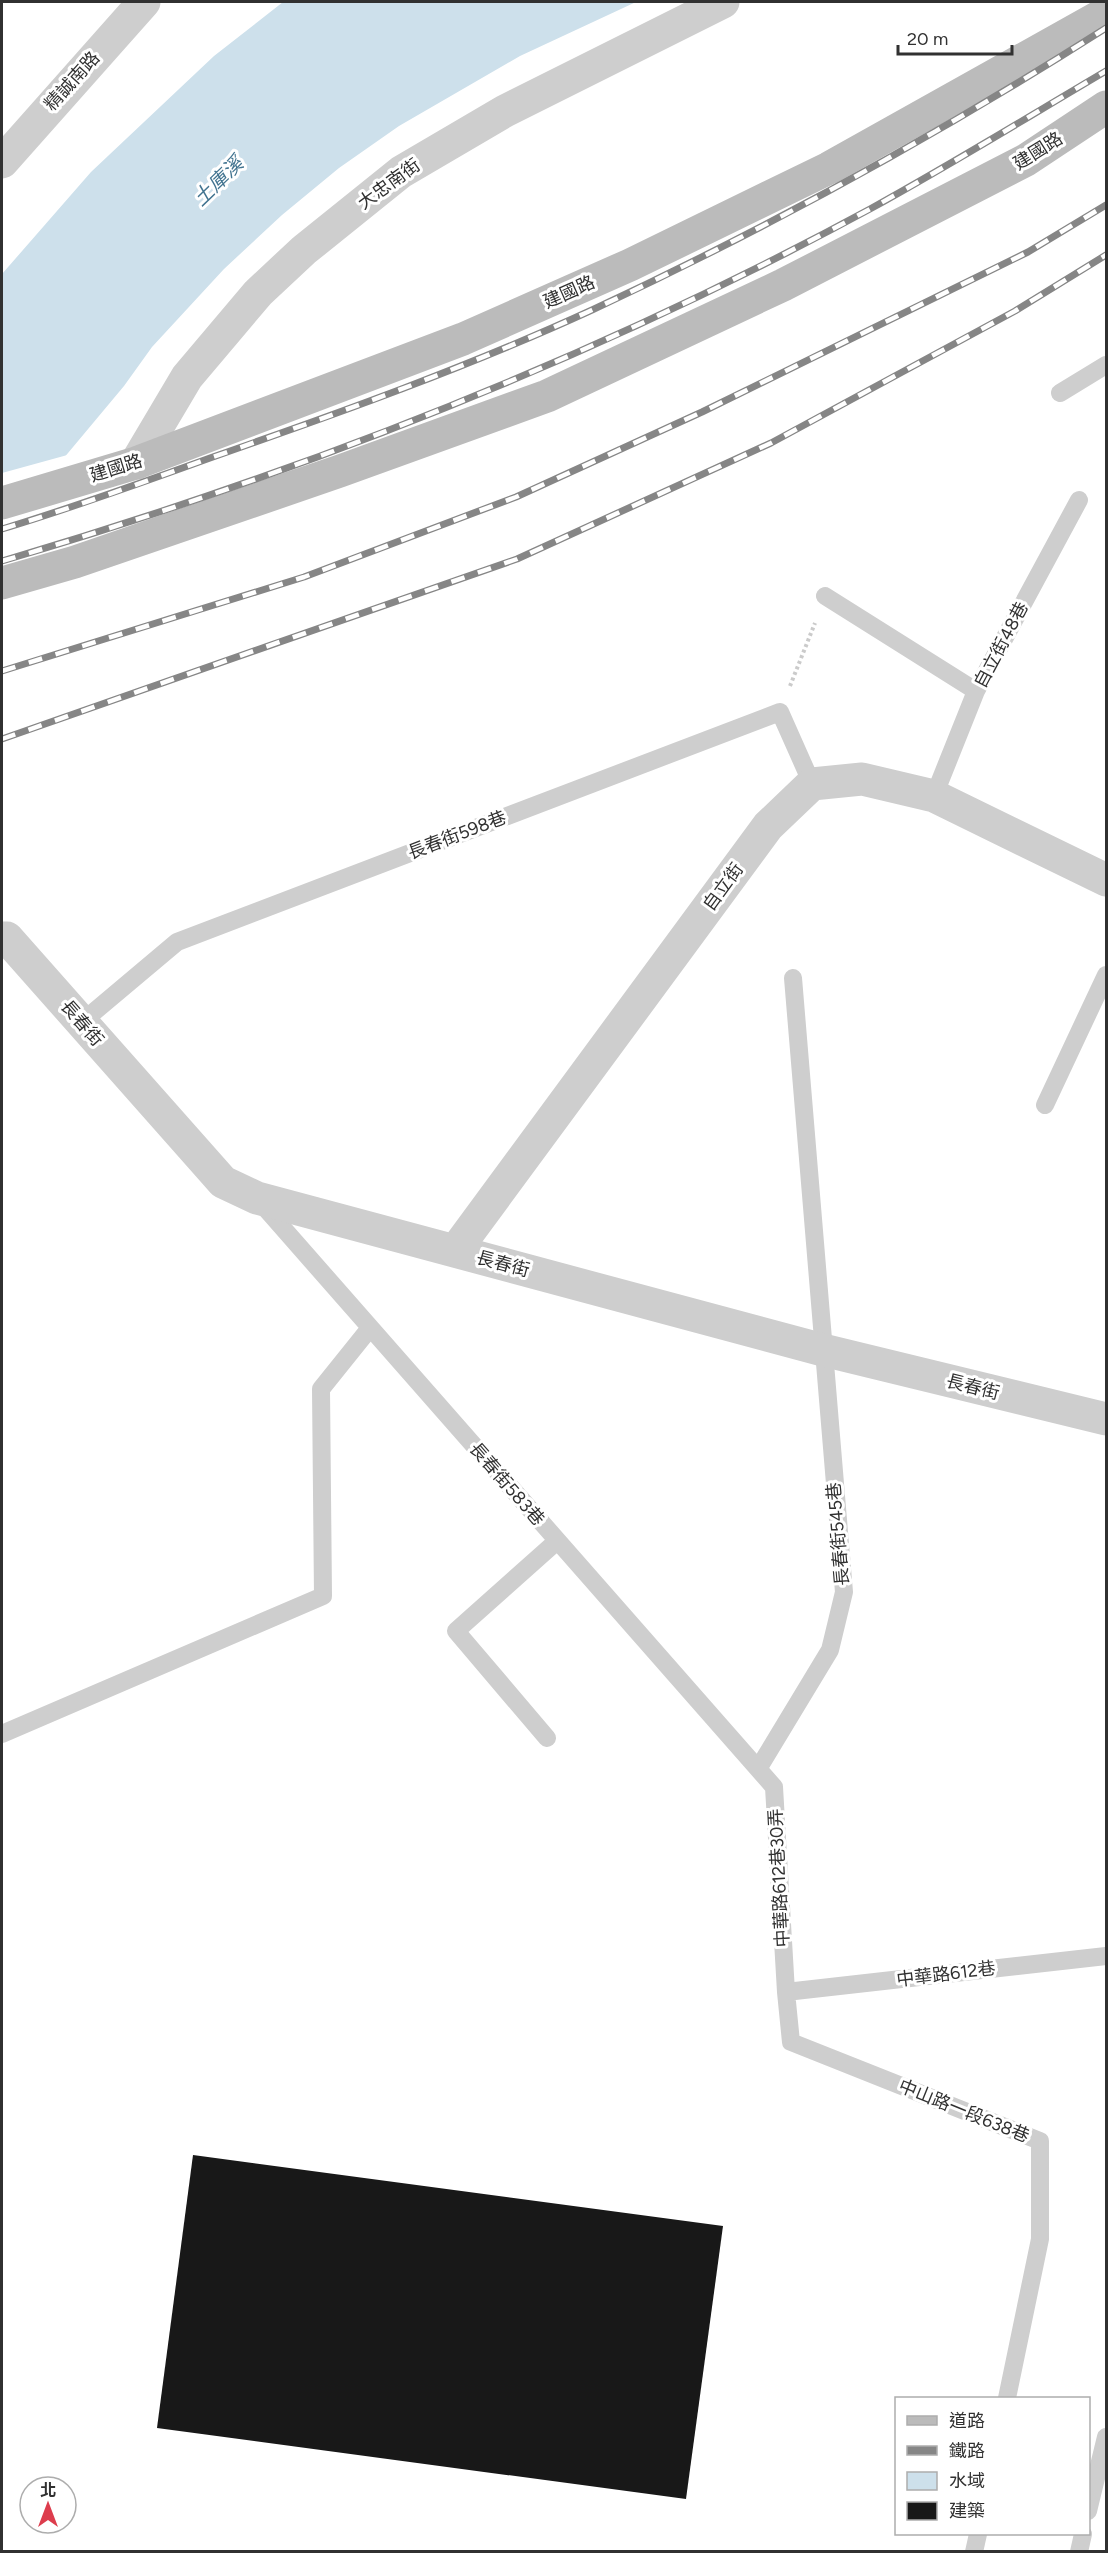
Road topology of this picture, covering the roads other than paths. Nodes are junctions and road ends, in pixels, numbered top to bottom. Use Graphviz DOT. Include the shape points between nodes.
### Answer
graph roads {
  1 [pos="144,2"];
  2 [pos="723,2"];
  3 [pos="1107,13"];
  4 [pos="1107,107"];
  5 [pos="2,162"];
  6 [pos="1107,365"];
  7 [pos="1060,393"];
  8 [pos="136,463"];
  9 [pos="1080,500"];
  10 [pos="2,503"];
  11 [pos="2,583"];
  12 [pos="825,596"];
  13 [pos="976,691"];
  14 [pos="812,784"];
  15 [pos="934,796"];
  16 [pos="1107,880"];
  17 [pos="2,938"];
  18 [pos="1107,975"];
  19 [pos="792,978"];
  20 [pos="82,1022"];
  21 [pos="1045,1106"];
  22 [pos="257,1198"];
  23 [pos="455,1251"];
  24 [pos="370,1328"];
  25 [pos="823,1350"];
  26 [pos="1107,1419"];
  27 [pos="557,1541"];
  28 [pos="2,1734"];
  29 [pos="547,1738"];
  30 [pos="758,1768"];
  31 [pos="1107,1956"];
  32 [pos="786,1992"];
  33 [pos="1007,2397"];
  34 [pos="1107,2437"];
  35 [pos="1090,2507"];
  36 [pos="978,2535"];
  37 [pos="1083,2535"];
  38 [pos="974,2552"];
  39 [pos="1079,2552"];
  1 -- 5 [label="street, 精誠南路"];
  2 -- 8 [label="street, 大忠南街" via="505,111 401,172 304,250 258,293 187,377"];
  3 -- 8 [label="main road, 建國路" via="830,168 630,265 463,339"];
  4 -- 11 [label="main road, 建國路" via="1015,165 783,285 547,396 329,475"];
  6 -- 7 [label="lane"];
  8 -- 10 [label="main road, 建國路"];
  9 -- 13 [label="lane, 自立街48巷"];
  12 -- 13 [label="lane"];
  13 -- 15 [label="lane, 自立街48巷"];
  14 -- 15 [label="street" via="862,779"];
  14 -- 20 [label="lane, 長春街598巷" via="780,712 177,942"];
  14 -- 23 [label="street, 自立街" via="768,826"];
  15 -- 16 [label="street"];
  17 -- 20 [label="street, 長春街" via="7,938"];
  18 -- 21 [label="lane"];
  19 -- 25 [label="lane, 長春街545巷"];
  20 -- 22 [label="street, 長春街" via="223,1182"];
  22 -- 23 [label="street, 長春街"];
  22 -- 24 [label="lane, 長春街583巷"];
  23 -- 25 [label="street, 長春街"];
  24 -- 27 [label="lane, 長春街583巷"];
  24 -- 28 [label="lane" via="321,1389 323,1596"];
  25 -- 26 [label="street, 長春街"];
  25 -- 30 [label="lane, 長春街545巷" via="844,1592 830,1650"];
  27 -- 29 [label="lane" via="456,1631"];
  27 -- 30 [label="lane, 長春街583巷"];
  30 -- 32 [label="lane, 中華路612巷30弄" via="774,1787"];
  31 -- 32 [label="lane, 中華路612巷"];
  32 -- 33 [label="lane, 中山路一段638巷" via="791,2042 1040,2141 1040,2239"];
  34 -- 35 [label="lane"];
  36 -- 38 [label="lane"];
  37 -- 39 [label="lane"];
}
